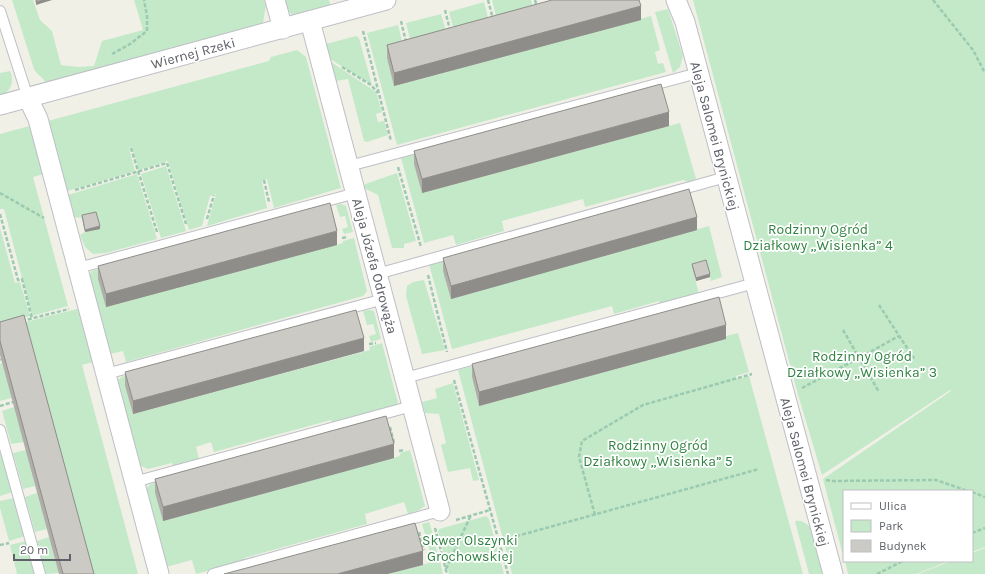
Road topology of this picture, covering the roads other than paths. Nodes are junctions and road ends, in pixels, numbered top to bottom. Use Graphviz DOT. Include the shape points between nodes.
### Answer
graph roads {
  1 [pos="275,0"];
  2 [pos="386,0"];
  3 [pos="676,0"];
  4 [pos="0,11"];
  5 [pos="310,21"];
  6 [pos="282,29"];
  7 [pos="698,73"];
  8 [pos="28,98"];
  9 [pos="0,105"];
  10 [pos="349,166"];
  11 [pos="726,177"];
  12 [pos="356,193"];
  13 [pos="78,268"];
  14 [pos="377,274"];
  15 [pos="755,283"];
  16 [pos="384,299"];
  17 [pos="106,374"];
  18 [pos="405,378"];
  19 [pos="412,406"];
  20 [pos="0,430"];
  21 [pos="134,482"];
  22 [pos="444,516"];
  23 [pos="40,574"];
  24 [pos="158,574"];
  25 [pos="213,574"];
  26 [pos="833,574"];
  1 -- 6 [label="street"];
  2 -- 5 [label="street, Wiernej Rzeki"];
  3 -- 7 [label="street, Aleja Salomei Brynickiej" via="685,22"];
  4 -- 8 [label="lane"];
  5 -- 6 [label="street, Wiernej Rzeki"];
  5 -- 10 [label="street, Aleja Józefa Odrowąża"];
  6 -- 8 [label="street, Wiernej Rzeki"];
  7 -- 10 [label="lane"];
  7 -- 11 [label="street, Aleja Salomei Brynickiej"];
  8 -- 9 [label="street, Wiernej Rzeki"];
  8 -- 13 [label="street" via="38,119"];
  10 -- 12 [label="street, Aleja Józefa Odrowąża"];
  11 -- 14 [label="lane"];
  11 -- 15 [label="street, Aleja Salomei Brynickiej"];
  12 -- 13 [label="lane"];
  12 -- 14 [label="street, Aleja Józefa Odrowąża"];
  13 -- 17 [label="street"];
  14 -- 16 [label="street, Aleja Józefa Odrowąża"];
  15 -- 18 [label="lane"];
  15 -- 26 [label="street, Aleja Salomei Brynickiej"];
  16 -- 17 [label="lane"];
  16 -- 18 [label="street, Aleja Józefa Odrowąża"];
  17 -- 21 [label="street"];
  18 -- 19 [label="street, Aleja Józefa Odrowąża"];
  19 -- 21 [label="lane"];
  19 -- 22 [label="street, Aleja Józefa Odrowąża"];
  20 -- 23 [label="lane"];
  21 -- 24 [label="street"];
  22 -- 25 [label="lane" via="415,518"];
}
